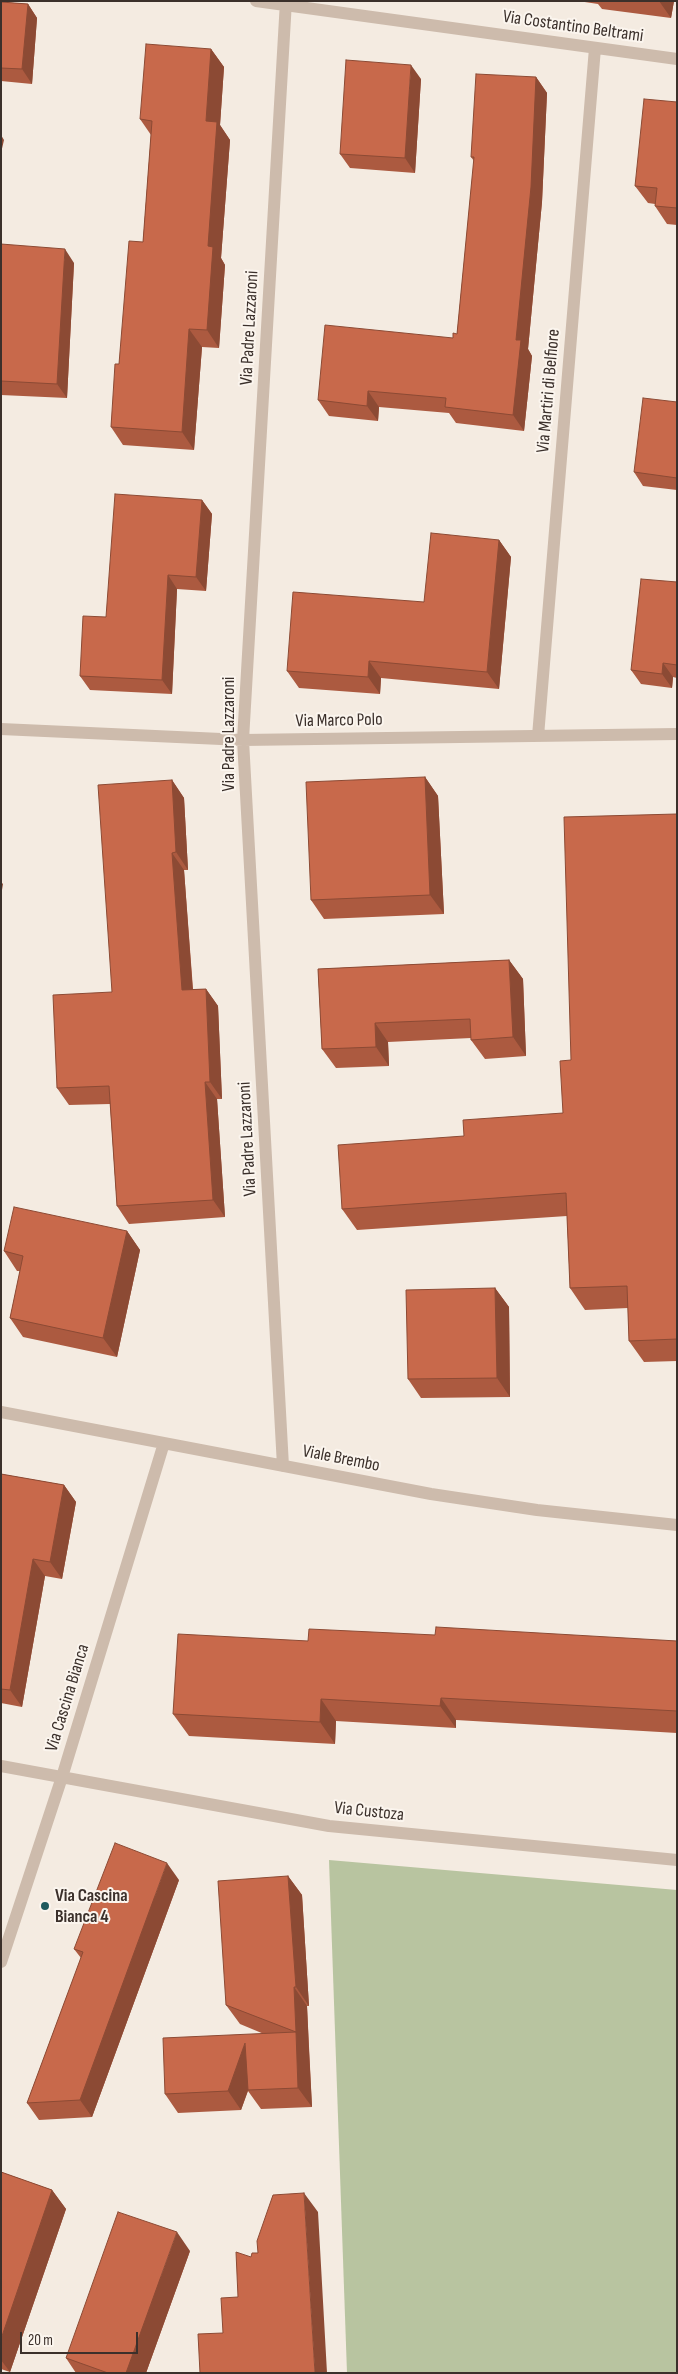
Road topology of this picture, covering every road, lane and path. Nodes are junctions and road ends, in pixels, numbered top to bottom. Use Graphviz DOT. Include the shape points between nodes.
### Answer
graph roads {
  1 [pos="256,1"];
  2 [pos="286,3"];
  3 [pos="595,48"];
  4 [pos="677,59"];
  5 [pos="1,729"];
  6 [pos="677,734"];
  7 [pos="538,736"];
  8 [pos="243,740"];
  9 [pos="1,1412"];
  10 [pos="164,1443"];
  11 [pos="283,1466"];
  12 [pos="677,1525"];
  13 [pos="1,1766"];
  14 [pos="62,1777"];
  15 [pos="677,1860"];
  16 [pos="1,1962"];
  1 -- 2 [label="street, Via Costantino Beltrami"];
  2 -- 3 [label="street, Via Costantino Beltrami"];
  2 -- 8 [label="street, Via Padre Lazzaroni"];
  3 -- 4 [label="street, Via Costantino Beltrami"];
  3 -- 7 [label="street, Via Martiri di Belfiore"];
  5 -- 8 [label="street, Via Marco Polo"];
  6 -- 7 [label="street, Via Marco Polo"];
  7 -- 8 [label="street, Via Marco Polo"];
  8 -- 11 [label="street, Via Padre Lazzaroni"];
  9 -- 10 [label="street, Viale Brembo"];
  10 -- 11 [label="street, Viale Brembo"];
  10 -- 14 [label="street, Via Cascina Bianca"];
  11 -- 12 [label="street, Viale Brembo" via="431,1494"];
  13 -- 14 [label="street, Via Custoza"];
  14 -- 15 [label="street, Via Custoza" via="328,1826"];
  14 -- 16 [label="street, Via Cascina Bianca"];
}
